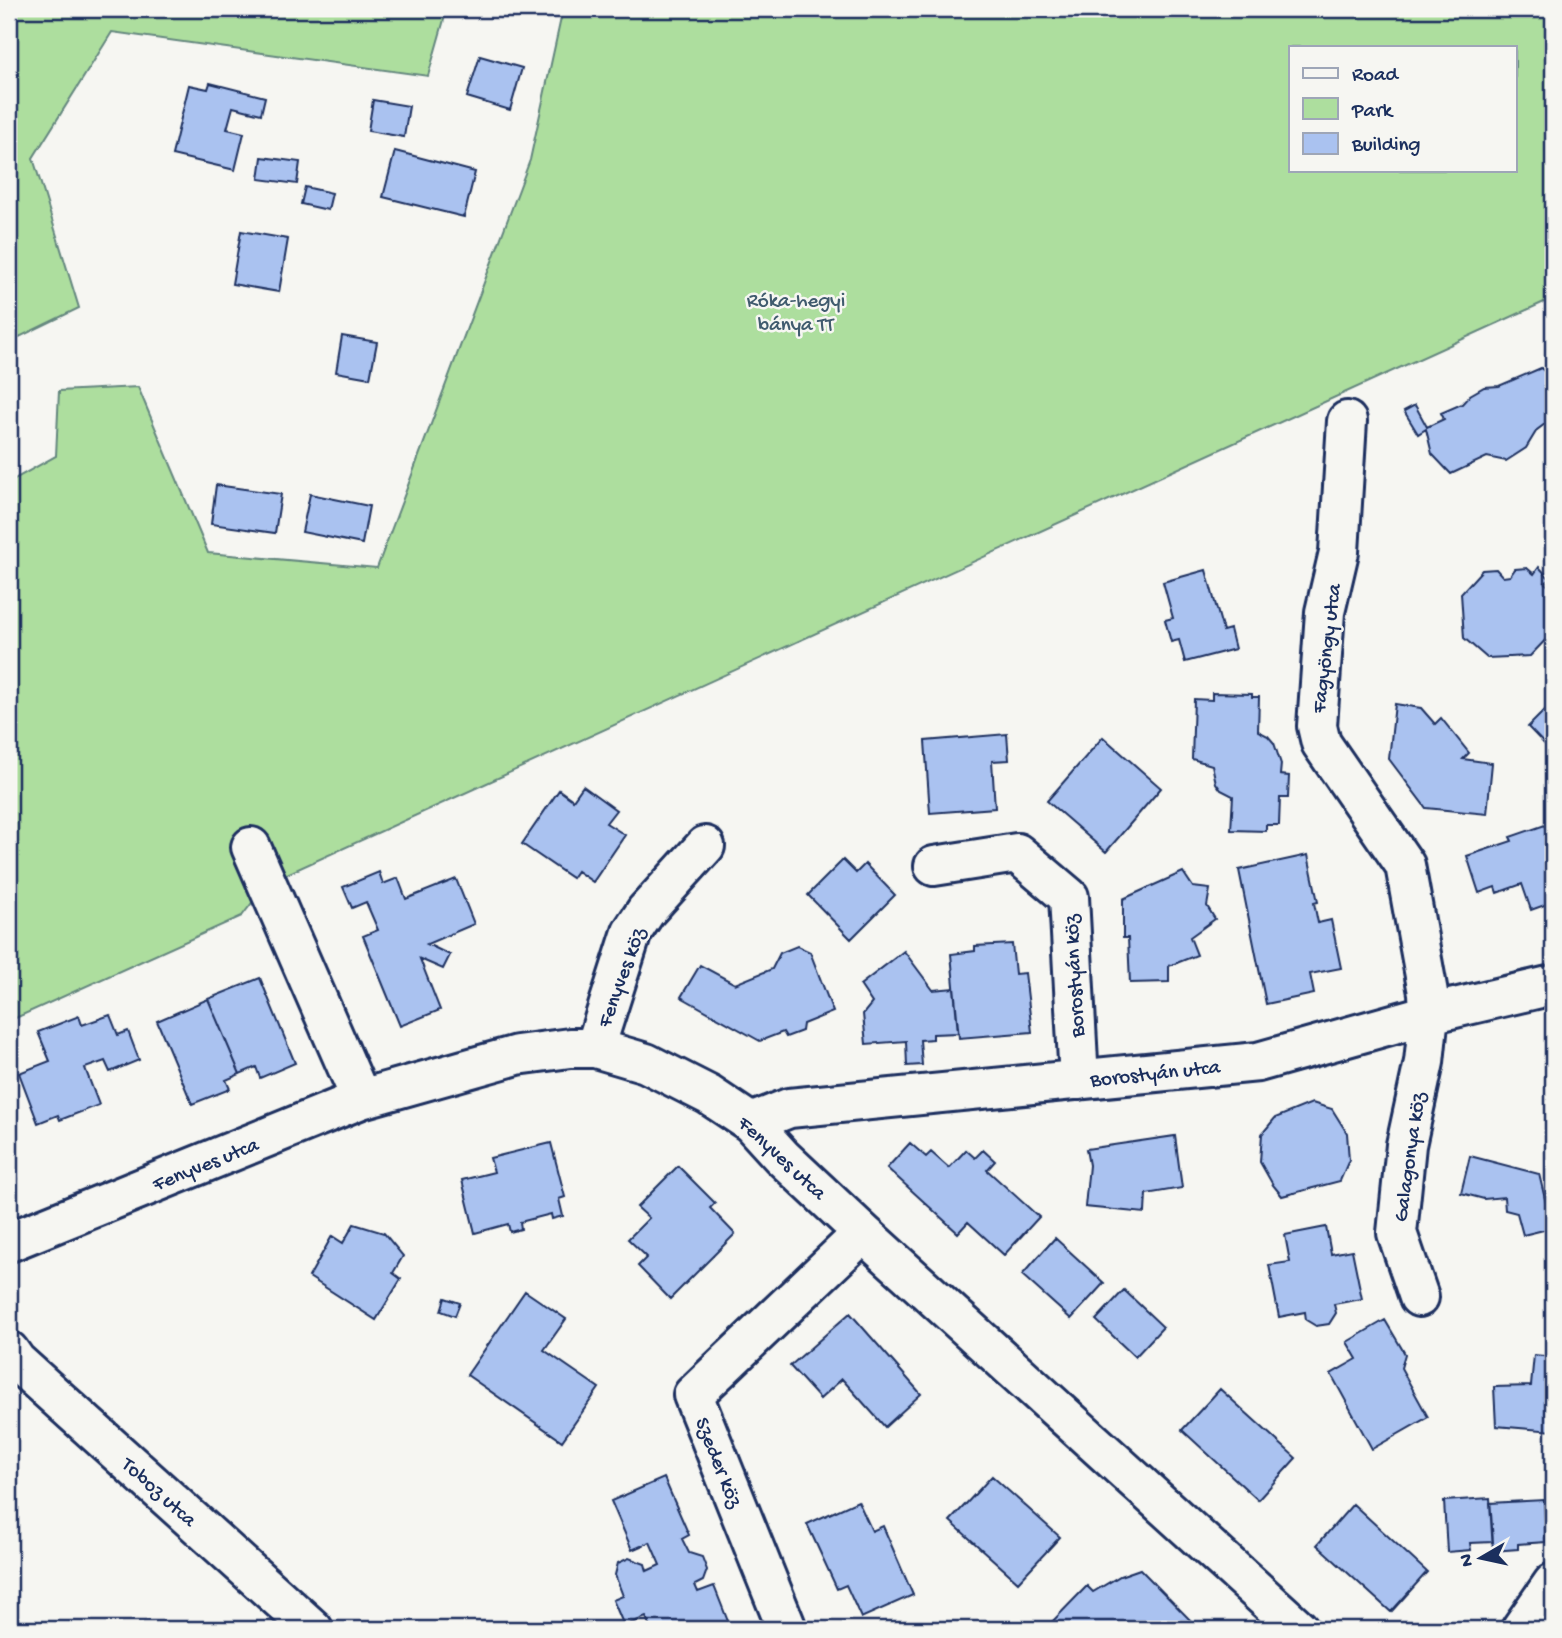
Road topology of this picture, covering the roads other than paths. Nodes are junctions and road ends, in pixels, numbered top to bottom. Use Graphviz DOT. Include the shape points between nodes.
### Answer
graph roads {
  1 [pos="1347,421"];
  2 [pos="705,846"];
  3 [pos="251,847"];
  4 [pos="934,866"];
  5 [pos="1553,985"];
  6 [pos="1429,1014"];
  7 [pos="594,1048"];
  8 [pos="1079,1080"];
  9 [pos="361,1099"];
  10 [pos="751,1123"];
  11 [pos="863,1233"];
  12 [pos="9,1242"];
  13 [pos="1419,1297"];
  14 [pos="9,1351"];
  15 [pos="1553,1583"];
  16 [pos="313,1629"];
  17 [pos="787,1629"];
  18 [pos="1299,1629"];
  19 [pos="1521,1629"];
  1 -- 6 [label="street, Fagyöngy utca" via="1339,552 1325,612 1317,726 1321,743 1405,865"];
  2 -- 7 [label="street, Fenyves köz" via="632,932"];
  3 -- 9 [label="street"];
  4 -- 8 [label="street, Borostyán köz" via="1017,853 1069,897"];
  5 -- 6 [label="street, Borostyán utca"];
  6 -- 8 [label="street, Borostyán utca" via="1258,1062"];
  6 -- 13 [label="street, Galagonya köz" via="1406,1144 1398,1233"];
  7 -- 9 [label="street, Fenyves utca" via="517,1055"];
  7 -- 10 [label="street, Fenyves utca" via="646,1063"];
  8 -- 10 [label="street, Borostyán utca" via="789,1108"];
  9 -- 12 [label="street, Fenyves utca"];
  10 -- 11 [label="street, Fenyves utca"];
  11 -- 17 [label="street, Szeder köz" via="693,1395"];
  11 -- 18 [label="street, Fenyves utca"];
  14 -- 16 [label="street, Toboz utca"];
  15 -- 19 [label="street"];
}
